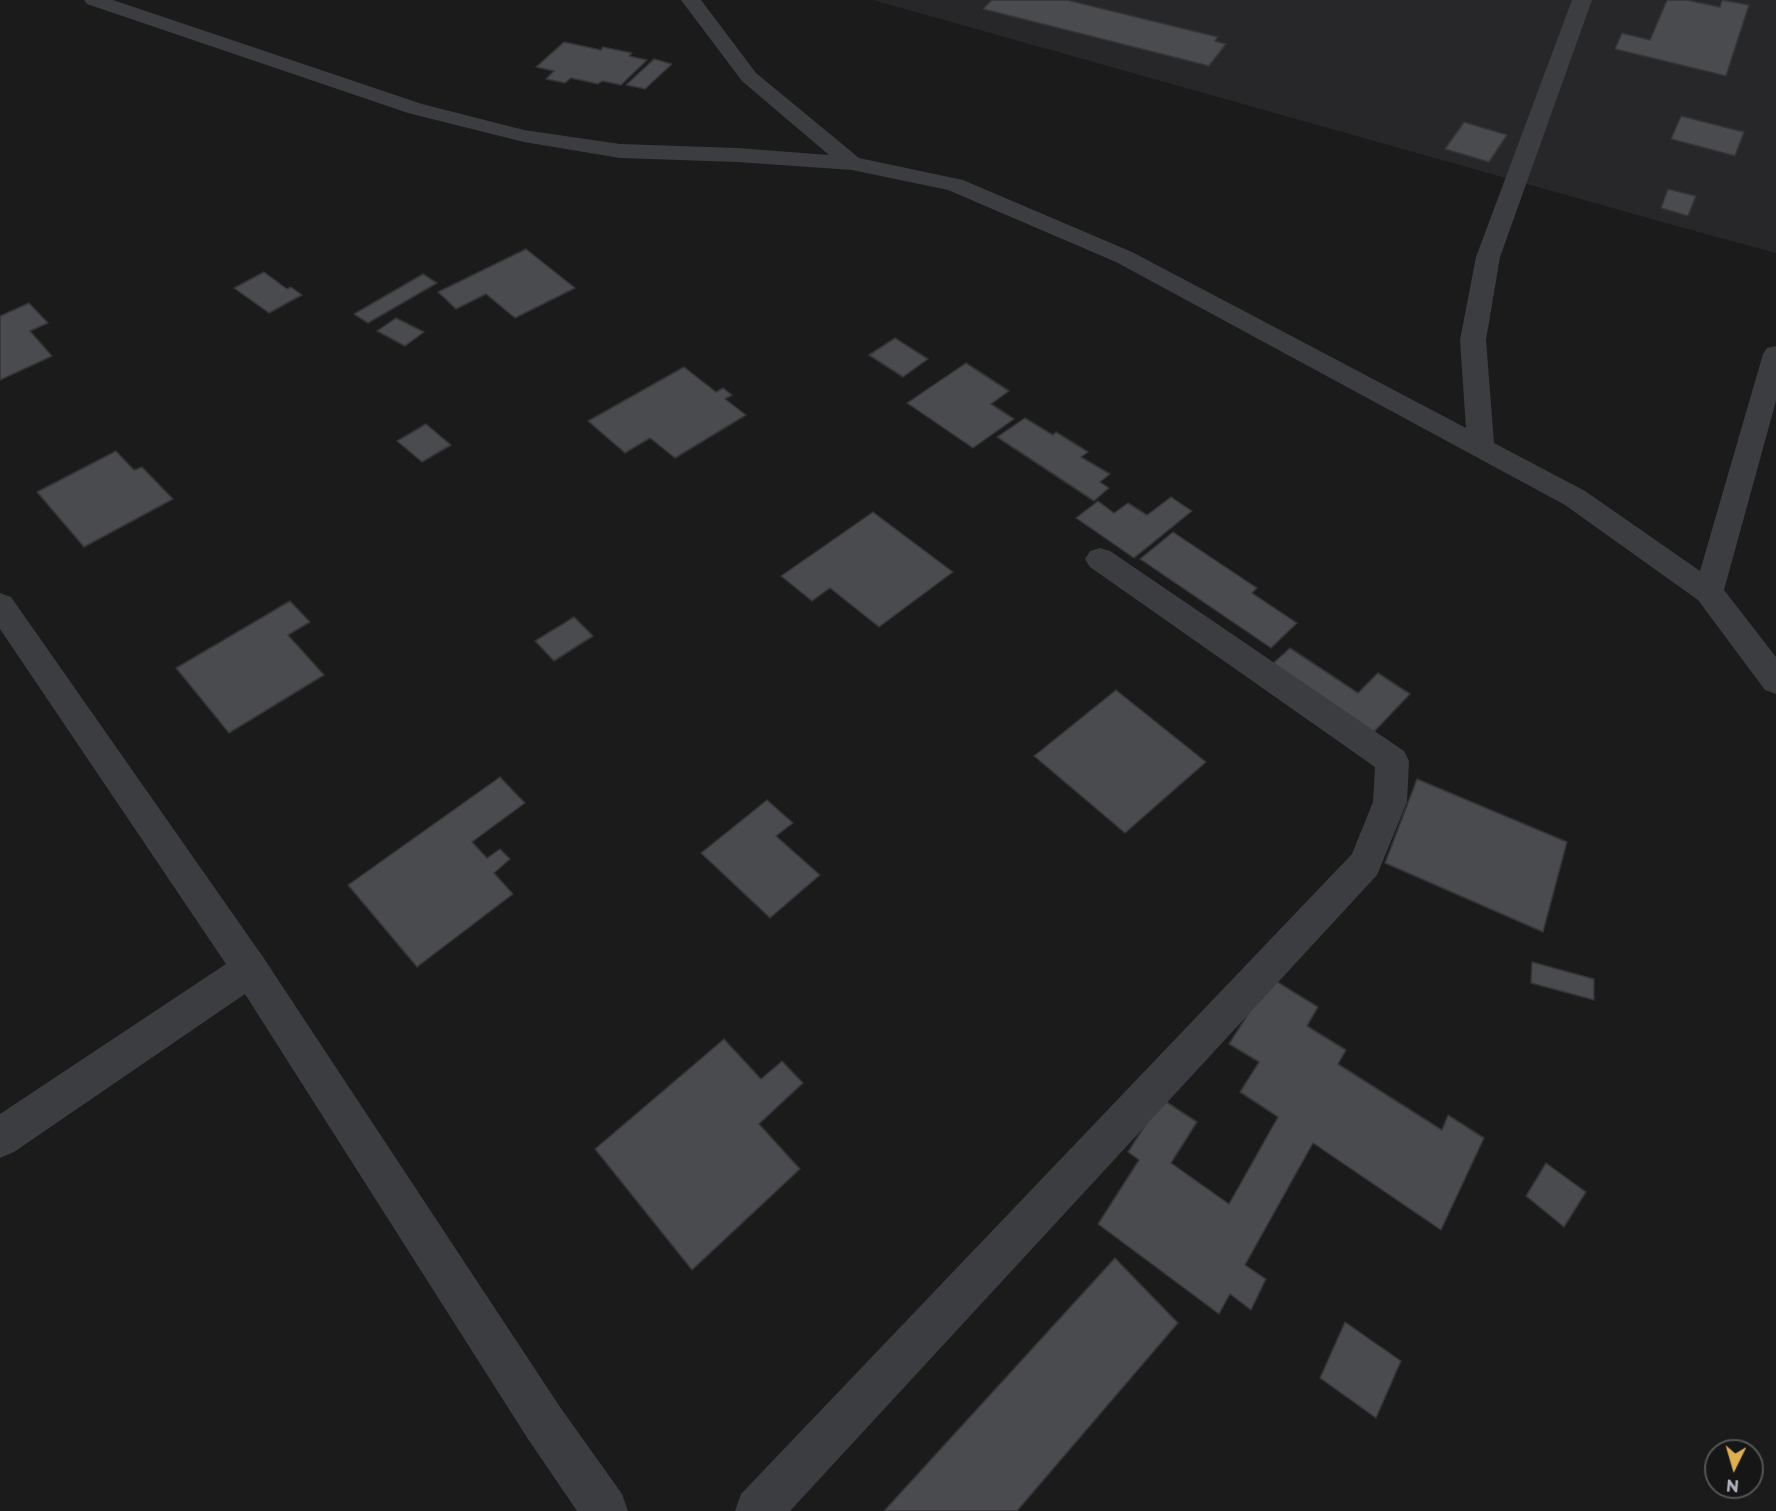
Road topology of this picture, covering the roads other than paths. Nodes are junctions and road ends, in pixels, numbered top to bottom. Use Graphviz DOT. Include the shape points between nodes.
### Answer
graph roads {
  1 [pos="94,0"];
  2 [pos="691,0"];
  3 [pos="1582,0"];
  4 [pos="852,163"];
  5 [pos="1776,354"];
  6 [pos="1480,446"];
  7 [pos="1100,559"];
  8 [pos="1709,592"];
  9 [pos="0,605"];
  10 [pos="1776,681"];
  11 [pos="250,969"];
  12 [pos="0,1138"];
  13 [pos="605,1511"];
  14 [pos="758,1511"];
  1 -- 4 [label="street" via="415,109 525,136 620,151"];
  2 -- 4 [label="street" via="749,77"];
  3 -- 6 [label="street" via="1488,257 1473,339"];
  4 -- 6 [label="street" via="955,185 1124,257"];
  5 -- 8 [label="street"];
  6 -- 8 [label="street" via="1575,498"];
  7 -- 14 [label="street" via="1392,761 1390,802 1365,864"];
  8 -- 10 [label="street"];
  9 -- 11 [label="street"];
  11 -- 12 [label="street"];
  11 -- 13 [label="street" via="544,1424"];
}
